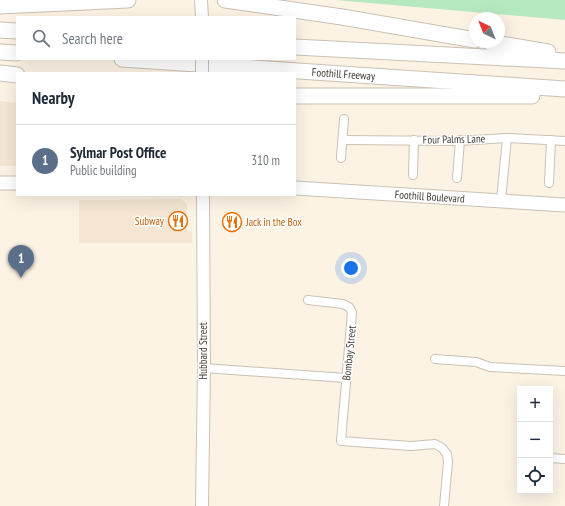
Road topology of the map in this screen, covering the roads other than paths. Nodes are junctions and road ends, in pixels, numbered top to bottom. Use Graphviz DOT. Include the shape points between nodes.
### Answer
graph roads {
  1 [pos="128,0"];
  2 [pos="202,0"];
  3 [pos="225,0"];
  4 [pos="0,6"];
  5 [pos="202,16"];
  6 [pos="0,30"];
  7 [pos="16,31"];
  8 [pos="469,39"];
  9 [pos="505,45"];
  10 [pos="296,46"];
  11 [pos="0,52"];
  12 [pos="16,53"];
  13 [pos="565,55"];
  14 [pos="137,60"];
  15 [pos="202,60"];
  16 [pos="565,61"];
  17 [pos="202,72"];
  18 [pos="0,73"];
  19 [pos="16,75"];
  20 [pos="565,89"];
  21 [pos="296,96"];
  22 [pos="565,96"];
  23 [pos="344,119"];
  24 [pos="506,138"];
  25 [pos="342,140"];
  26 [pos="414,140"];
  27 [pos="460,140"];
  28 [pos="550,140"];
  29 [pos="565,141"];
  30 [pos="341,158"];
  31 [pos="413,175"];
  32 [pos="457,178"];
  33 [pos="0,183"];
  34 [pos="16,183"];
  35 [pos="549,183"];
  36 [pos="296,188"];
  37 [pos="203,196"];
  38 [pos="501,200"];
  39 [pos="565,205"];
  40 [pos="308,300"];
  41 [pos="435,359"];
  42 [pos="204,368"];
  43 [pos="565,371"];
  44 [pos="346,378"];
  45 [pos="553,458"];
  46 [pos="565,459"];
  47 [pos="202,506"];
  48 [pos="444,506"];
  1 -- 4 [label="highway"];
  2 -- 5 [label="main road"];
  3 -- 8 [label="highway"];
  6 -- 7 [label="highway"];
  9 -- 13 [label="highway"];
  10 -- 16 [label="highway"];
  11 -- 12 [label="highway"];
  14 -- 20 [label="highway, Foothill Freeway"];
  15 -- 17 [label="main road, bridge"];
  18 -- 19 [label="highway"];
  21 -- 22 [label="highway"];
  23 -- 25 [label="street"];
  24 -- 27 [label="street, Four Palms Lane"];
  24 -- 28 [label="street, Four Palms Lane"];
  24 -- 38 [label="street"];
  25 -- 26 [label="street, Four Palms Lane"];
  25 -- 30 [label="street"];
  26 -- 27 [label="street, Four Palms Lane"];
  26 -- 31 [label="street"];
  27 -- 32 [label="street"];
  28 -- 29 [label="street, Four Palms Lane"];
  28 -- 35 [label="street"];
  33 -- 34 [label="main road"];
  36 -- 38 [label="main road, Foothill Boulevard"];
  37 -- 42 [label="main road, Hubbard Street"];
  38 -- 39 [label="main road, Foothill Boulevard"];
  40 -- 44 [label="street, Bombay Street" via="343,304 352,312"];
  41 -- 43 [label="street" via="476,362 490,367"];
  42 -- 44 [label="street"];
  42 -- 47 [label="main road, Hubbard Street"];
  44 -- 48 [label="street, Bombay Street" via="341,441 411,446 435,444 442,448 447,454 448,462"];
  45 -- 46 [label="street"];
}
